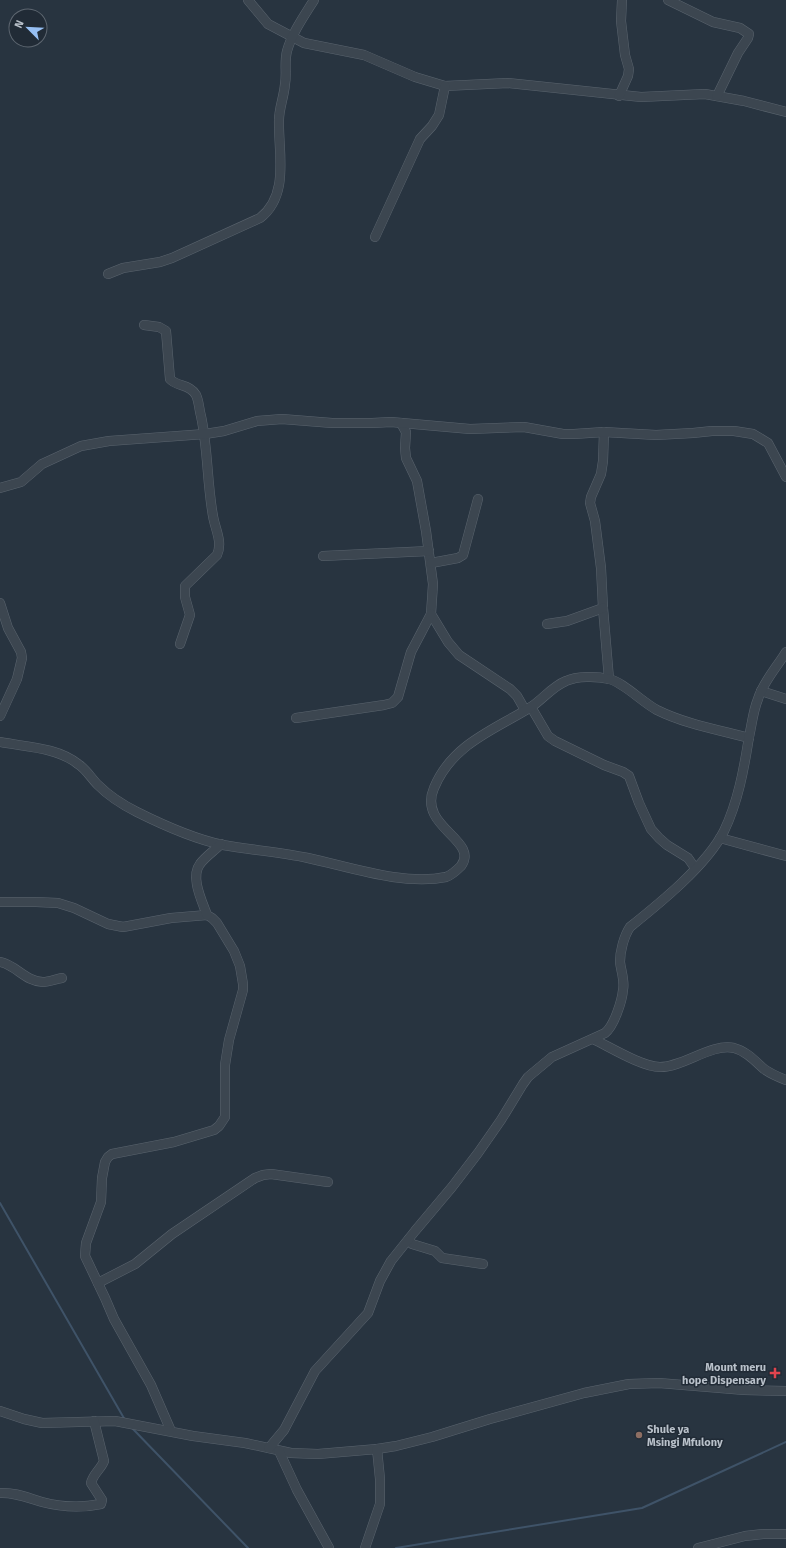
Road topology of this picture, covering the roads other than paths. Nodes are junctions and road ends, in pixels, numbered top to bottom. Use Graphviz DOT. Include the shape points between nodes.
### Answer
graph roads {
  1 [pos="248,0"];
  2 [pos="314,0"];
  3 [pos="622,0"];
  4 [pos="668,0"];
  5 [pos="292,38"];
  6 [pos="445,86"];
  7 [pos="619,96"];
  8 [pos="717,96"];
  9 [pos="786,112"];
  10 [pos="375,237"];
  11 [pos="108,274"];
  12 [pos="144,325"];
  13 [pos="401,423"];
  14 [pos="604,432"];
  15 [pos="205,434"];
  16 [pos="786,477"];
  17 [pos="0,488"];
  18 [pos="478,499"];
  19 [pos="429,551"];
  20 [pos="323,556"];
  21 [pos="431,563"];
  22 [pos="0,603"];
  23 [pos="603,608"];
  24 [pos="431,614"];
  25 [pos="547,624"];
  26 [pos="180,644"];
  27 [pos="786,652"];
  28 [pos="609,679"];
  29 [pos="761,691"];
  30 [pos="786,700"];
  31 [pos="528,708"];
  32 [pos="0,716"];
  33 [pos="296,718"];
  34 [pos="749,738"];
  35 [pos="0,742"];
  36 [pos="720,838"];
  37 [pos="221,844"];
  38 [pos="786,856"];
  39 [pos="695,868"];
  40 [pos="0,902"];
  41 [pos="207,916"];
  42 [pos="0,962"];
  43 [pos="62,978"];
  44 [pos="593,1038"];
  45 [pos="786,1080"];
  46 [pos="328,1182"];
  47 [pos="409,1239"];
  48 [pos="483,1264"];
  49 [pos="98,1283"];
  50 [pos="786,1391"];
  51 [pos="0,1411"];
  52 [pos="94,1421"];
  53 [pos="171,1431"];
  54 [pos="269,1448"];
  55 [pos="377,1449"];
  56 [pos="279,1451"];
  57 [pos="0,1493"];
  58 [pos="786,1534"];
  59 [pos="329,1548"];
  60 [pos="365,1548"];
  61 [pos="698,1548"];
  1 -- 5 [label="street" via="268,24"];
  2 -- 5 [label="street"];
  3 -- 7 [label="street" via="621,21 629,69"];
  4 -- 8 [label="street" via="713,22 740,28 749,34"];
  5 -- 6 [label="street" via="312,46 364,55 414,77"];
  5 -- 11 [label="street" via="284,67 286,83 280,106 279,184 275,200 268,210 260,218 172,258 123,268"];
  6 -- 7 [label="street" via="508,83"];
  6 -- 10 [label="street" via="439,115 420,140"];
  7 -- 8 [label="street"];
  8 -- 9 [label="street"];
  12 -- 15 [label="street" via="159,327 166,331 170,380 188,387 195,395"];
  13 -- 14 [label="street" via="470,429 524,427 563,434"];
  13 -- 15 [label="street" via="332,423 282,419 257,421"];
  13 -- 19 [label="street" via="406,432 406,458 417,481"];
  14 -- 16 [label="street" via="656,435 722,431 753,434 772,447"];
  14 -- 23 [label="street" via="604,460 590,503 601,568"];
  15 -- 17 [label="street" via="109,441 80,446 42,464 20,482"];
  15 -- 26 [label="street" via="213,517 220,546 214,559 185,586 190,615"];
  18 -- 21 [label="street" via="463,555"];
  19 -- 20 [label="street"];
  19 -- 21 [label="street"];
  21 -- 24 [label="street"];
  22 -- 32 [label="street" via="22,658 17,679"];
  23 -- 25 [label="street" via="567,621"];
  23 -- 28 [label="street"];
  24 -- 31 [label="street" via="459,655 510,689"];
  24 -- 33 [label="street" via="411,652 396,700 384,705"];
  27 -- 29 [label="street"];
  28 -- 31 [label="street" via="569,680 561,683"];
  28 -- 34 [label="street" via="659,711"];
  29 -- 30 [label="street"];
  29 -- 34 [label="street"];
  31 -- 37 [label="street" via="460,751 434,788 431,801 433,814 465,849 465,860 451,875 430,879 406,878 367,872 310,858"];
  31 -- 39 [label="street" via="552,738 629,776 651,829 659,838 688,858"];
  34 -- 36 [label="street" via="734,805"];
  35 -- 37 [label="street" via="41,749 71,759 108,794 126,806 178,830"];
  36 -- 38 [label="street"];
  36 -- 39 [label="street"];
  37 -- 41 [label="street" via="202,862 196,872"];
  39 -- 44 [label="street" via="627,931 621,955 623,990 616,1016 610,1029"];
  40 -- 41 [label="street" via="58,903 108,924 123,927 171,918"];
  41 -- 49 [label="street" via="217,923 230,944 240,966 243,984 225,1065 225,1117 214,1130 108,1157 103,1168 101,1202 85,1251 87,1262"];
  42 -- 43 [label="street" via="10,965 31,979 44,982"];
  44 -- 45 [label="street" via="641,1062 659,1067 671,1066 717,1050 735,1048 772,1074"];
  44 -- 47 [label="street" via="552,1057 528,1077 478,1153"];
  46 -- 49 [label="street" via="263,1174 172,1234 135,1264"];
  47 -- 48 [label="street" via="412,1244 435,1251 442,1258"];
  47 -- 54 [label="street" via="382,1276 368,1313 315,1371 284,1430"];
  49 -- 53 [label="street" via="114,1319 151,1385"];
  50 -- 55 [label="street" via="659,1383 629,1384 584,1393 490,1418 422,1440"];
  51 -- 52 [label="street" via="24,1420 42,1423"];
  52 -- 53 [label="street" via="115,1421"];
  52 -- 57 [label="street" via="104,1461 91,1482 102,1500 101,1504 66,1506 17,1494"];
  53 -- 54 [label="street"];
  54 -- 56 [label="street"];
  55 -- 56 [label="street" via="318,1454"];
  55 -- 60 [label="street" via="380,1504"];
  56 -- 59 [label="street"];
  58 -- 61 [label="street" via="744,1536"];
}
